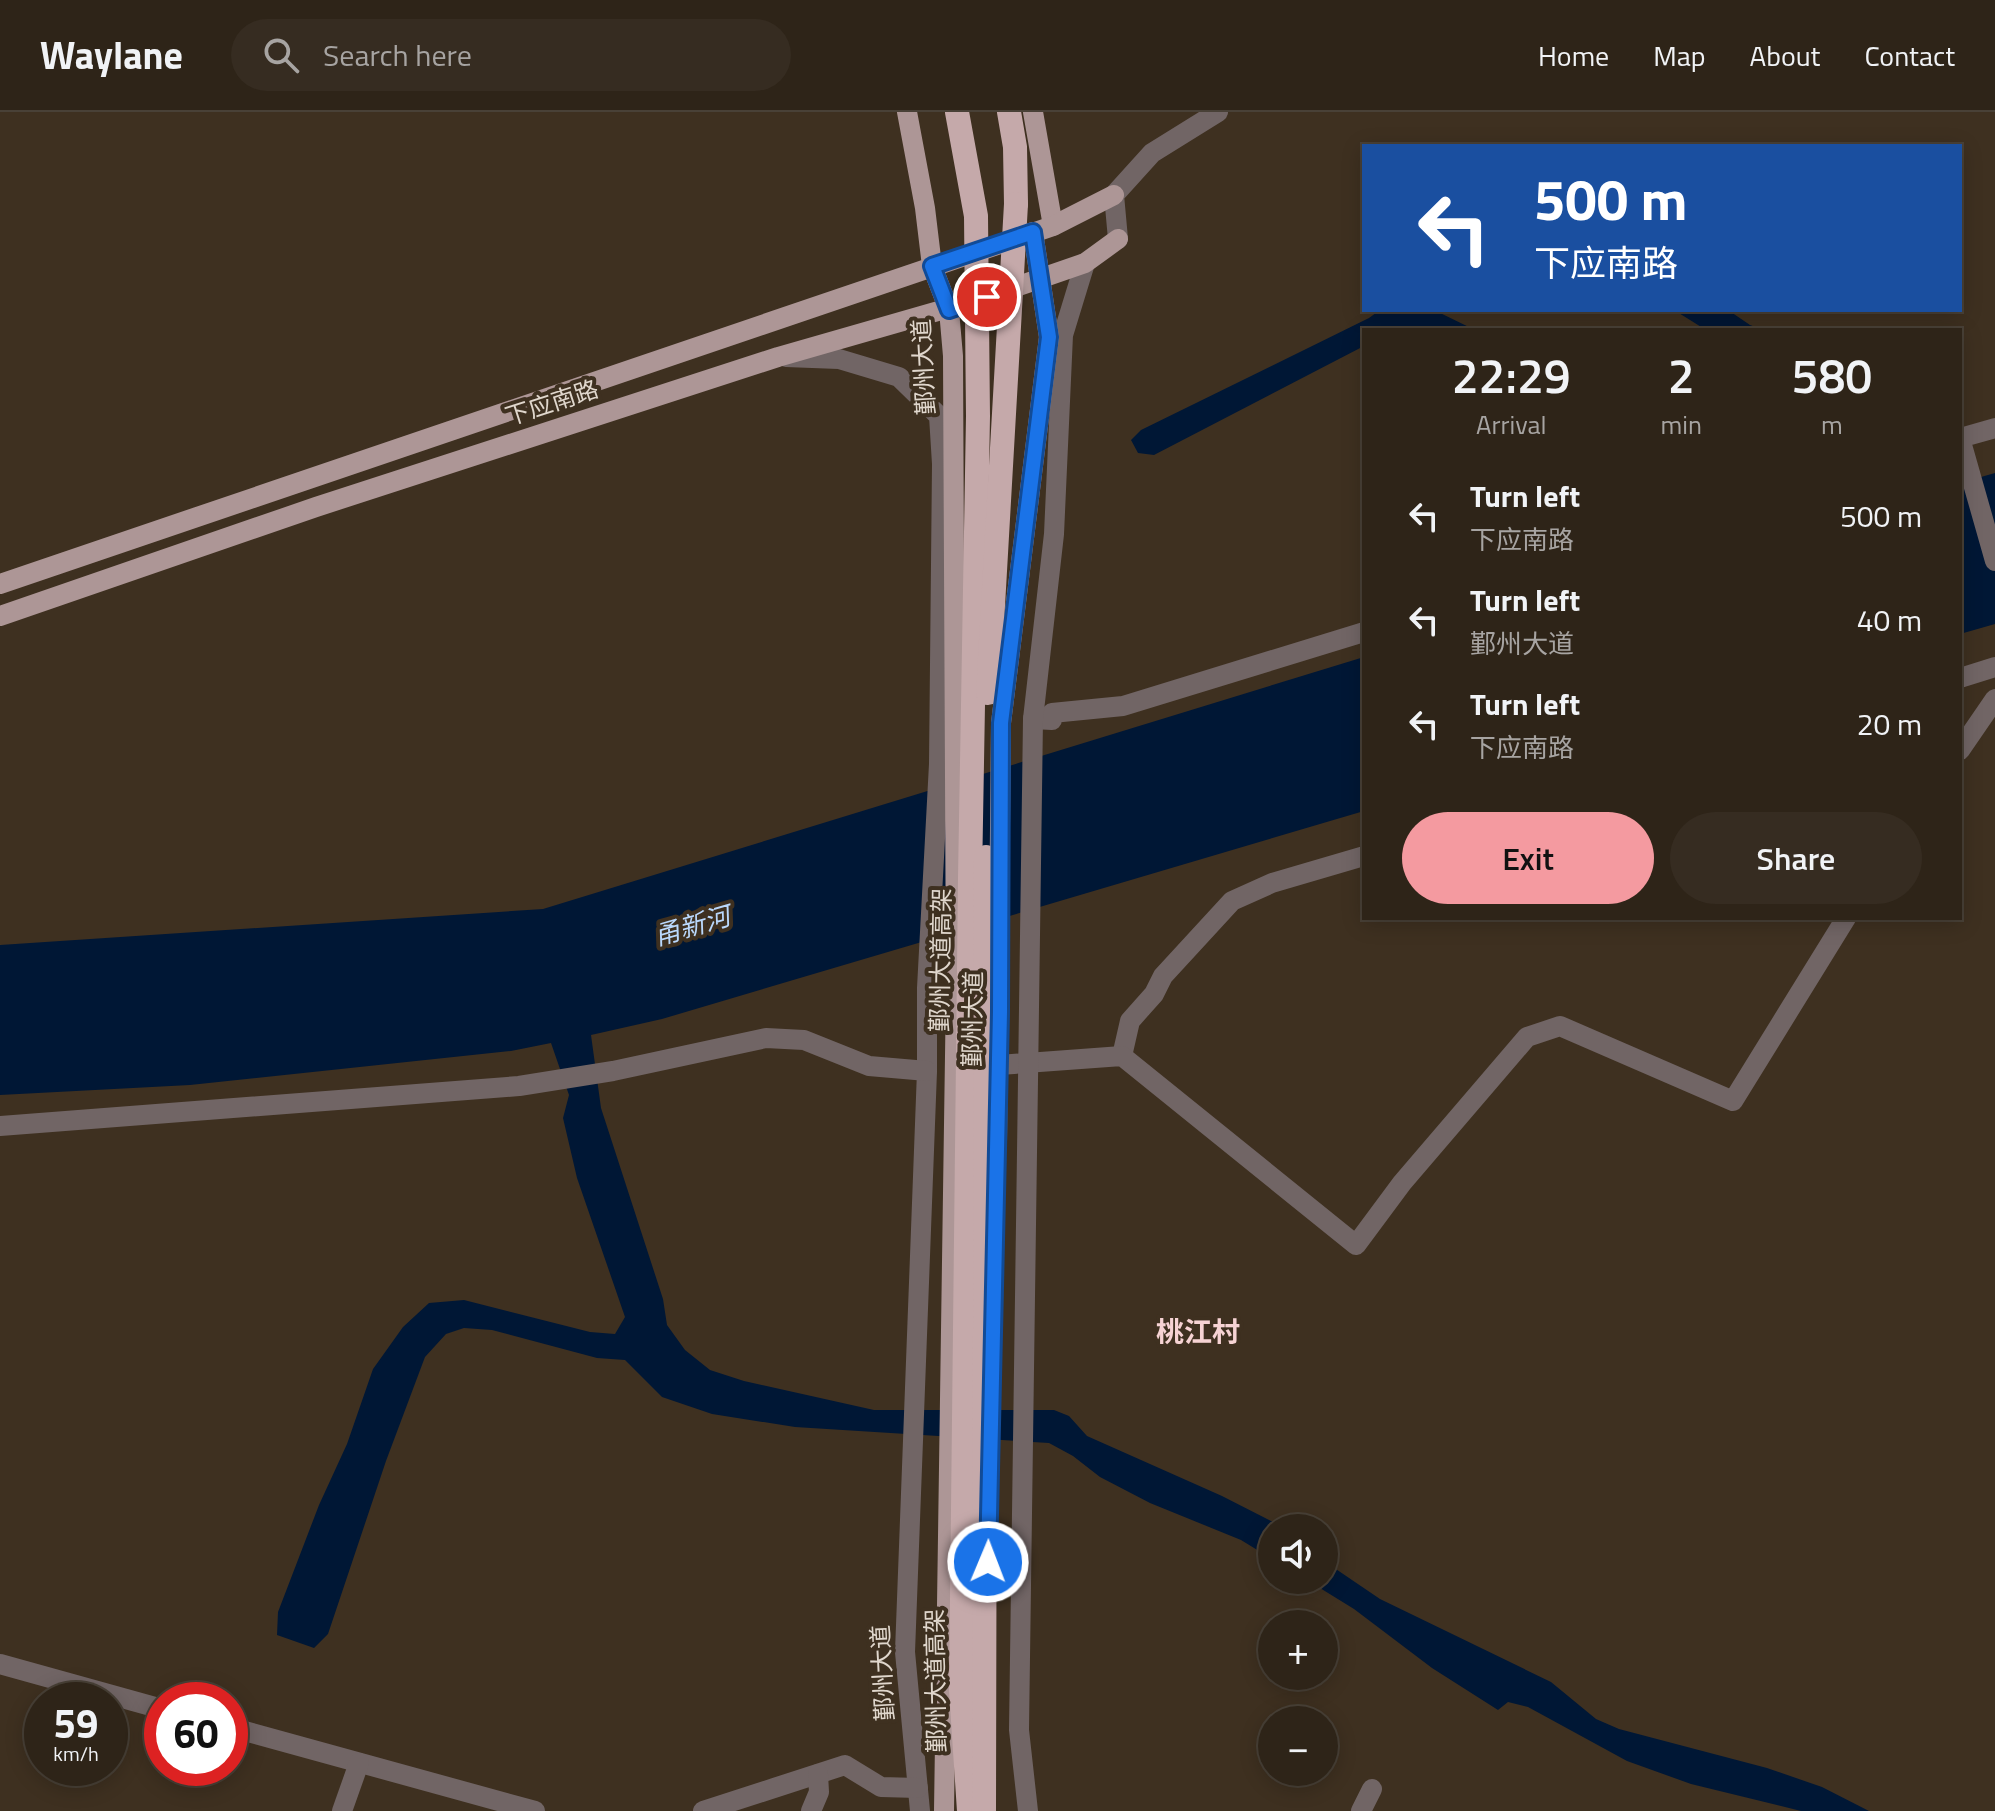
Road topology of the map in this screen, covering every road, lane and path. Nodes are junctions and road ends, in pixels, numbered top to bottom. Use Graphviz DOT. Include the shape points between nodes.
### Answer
graph roads {
  1 [pos="907,112"];
  2 [pos="957,112"];
  3 [pos="1009,112"];
  4 [pos="1033,112"];
  5 [pos="1218,112"];
  6 [pos="1114,195"];
  7 [pos="1053,226"];
  8 [pos="1033,232"];
  9 [pos="1118,239"];
  10 [pos="1085,263"];
  11 [pos="932,266"];
  12 [pos="1039,279"];
  13 [pos="949,310"];
  14 [pos="778,357"];
  15 [pos="1995,428"];
  16 [pos="1962,448"];
  17 [pos="1995,561"];
  18 [pos="0,584"];
  19 [pos="0,616"];
  20 [pos="1362,633"];
  21 [pos="1995,667"];
  22 [pos="1962,677"];
  23 [pos="1995,699"];
  24 [pos="1033,719"];
  25 [pos="1962,747"];
  26 [pos="1362,857"];
  27 [pos="1845,920"];
  28 [pos="1122,1056"];
  29 [pos="1028,1063"];
  30 [pos="999,1065"];
  31 [pos="927,1071"];
  32 [pos="0,1126"];
  33 [pos="0,1664"];
  34 [pos="144,1704"];
  35 [pos="248,1732"];
  36 [pos="359,1763"];
  37 [pos="818,1774"];
  38 [pos="918,1788"];
  39 [pos="1372,1789"];
  40 [pos="342,1811"];
  41 [pos="535,1811"];
  42 [pos="703,1811"];
  43 [pos="811,1811"];
  44 [pos="920,1811"];
  45 [pos="944,1811"];
  46 [pos="969,1811"];
  47 [pos="984,1811"];
  48 [pos="991,1811"];
  49 [pos="1028,1811"];
  50 [pos="1361,1811"];
  1 -- 11 [label="main road, 鄞州大道"];
  2 -- 46 [label="highway, 鄞州大道高架, bridge" via="977,247 961,1690"];
  3 -- 47 [label="highway, 鄞州大道高架, bridge" via="1016,204 987,724"];
  4 -- 7 [label="main road"];
  5 -- 6 [label="street" via="1152,153"];
  6 -- 7 [label="main road, 下应南路"];
  6 -- 9 [label="street"];
  7 -- 8 [label="main road, 下应南路"];
  8 -- 11 [label="main road, 下应南路"];
  8 -- 12 [label="main road, 鄞州大道"];
  9 -- 10 [label="main road, 下应南路"];
  10 -- 12 [label="main road, 下应南路"];
  10 -- 24 [label="street" via="1063,335 1054,534"];
  11 -- 13 [label="main road, 鄞州大道"];
  11 -- 18 [label="main road, 下应南路"];
  12 -- 13 [label="main road, 下应南路"];
  12 -- 30 [label="main road, 鄞州大道" via="1049,337 1001,723"];
  13 -- 14 [label="main road, 下应南路"];
  13 -- 45 [label="main road, 鄞州大道" via="957,751"];
  14 -- 19 [label="main road, 下应南路"];
  14 -- 31 [label="street, 鄞州大道" via="839,359 899,377 939,416 939,764"];
  15 -- 16 [label="street"];
  16 -- 17 [label="street"];
  20 -- 24 [label="street" via="1123,706"];
  21 -- 22 [label="street"];
  23 -- 25 [label="street"];
  24 -- 29 [label="street"];
  26 -- 28 [label="street" via="1272,883 1232,901 1163,976 1130,1021"];
  27 -- 28 [label="street" via="1733,1101 1560,1026 1527,1037 1356,1245"];
  28 -- 29 [label="street"];
  29 -- 30 [label="street"];
  29 -- 49 [label="street" via="1019,1730"];
  30 -- 48 [label="main road, 鄞州大道" via="985,1717"];
  31 -- 32 [label="street" via="869,1066 804,1040 766,1038 519,1086"];
  31 -- 38 [label="street, 鄞州大道" via="905,1652"];
  33 -- 34 [label="street"];
  35 -- 36 [label="street"];
  36 -- 40 [label="street"];
  36 -- 41 [label="street"];
  37 -- 38 [label="street" via="845,1765 881,1787"];
  37 -- 42 [label="street"];
  37 -- 43 [label="street" via="819,1792"];
  38 -- 44 [label="street, 鄞州大道"];
  39 -- 50 [label="street"];
}
